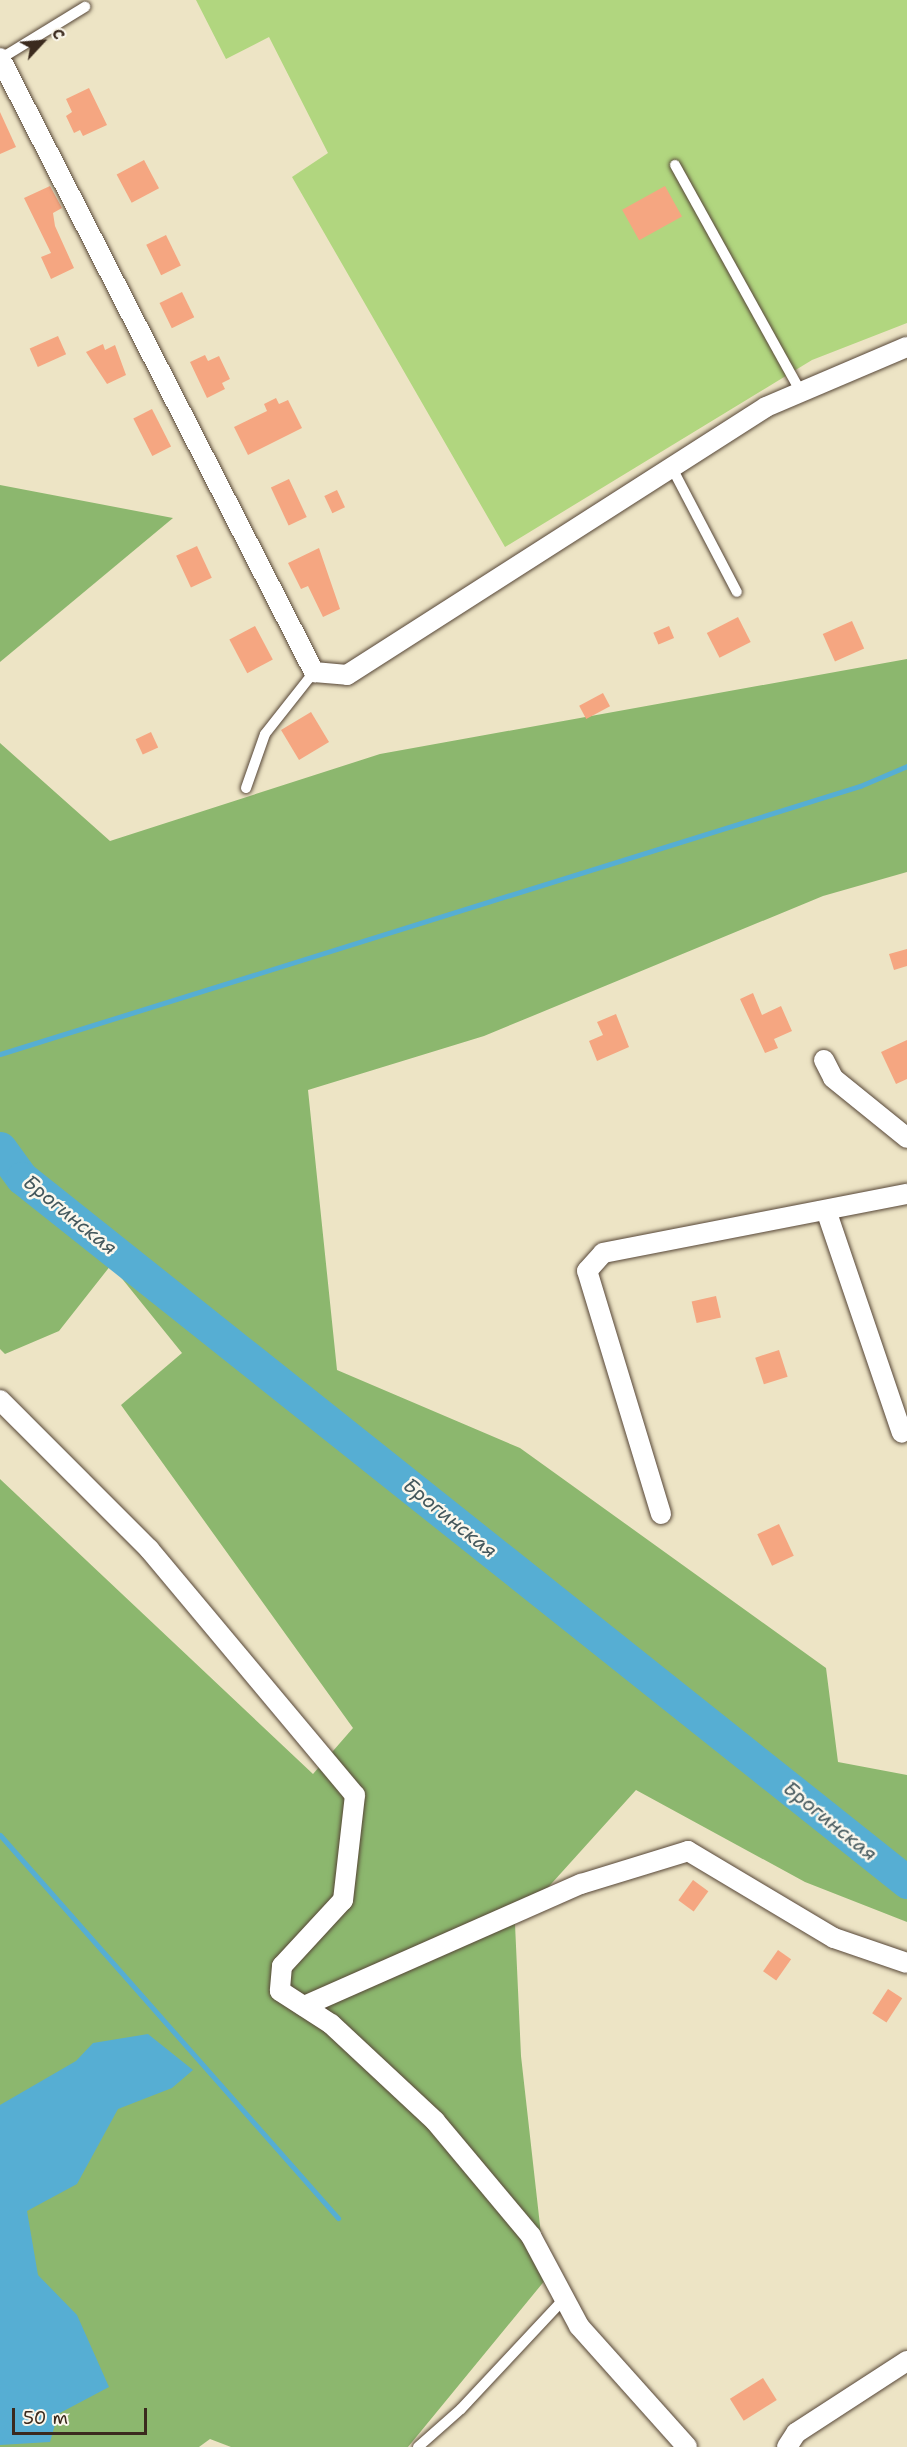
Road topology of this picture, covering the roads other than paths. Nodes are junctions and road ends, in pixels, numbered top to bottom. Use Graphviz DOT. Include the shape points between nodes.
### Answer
graph roads {
  1 [pos="85,7"];
  2 [pos="0,59"];
  3 [pos="675,165"];
  4 [pos="907,347"];
  5 [pos="801,392"];
  6 [pos="671,466"];
  7 [pos="737,592"];
  8 [pos="314,672"];
  9 [pos="246,788"];
  10 [pos="824,1060"];
  11 [pos="907,1138"];
  12 [pos="907,1194"];
  13 [pos="827,1213"];
  14 [pos="0,1400"];
  15 [pos="902,1433"];
  16 [pos="661,1514"];
  17 [pos="907,1964"];
  18 [pos="304,2007"];
  19 [pos="564,2299"];
  20 [pos="907,2361"];
  21 [pos="418,2447"];
  22 [pos="687,2447"];
  23 [pos="787,2447"];
  1 -- 2 [label="lane"];
  2 -- 8 [label="street"];
  3 -- 5 [label="lane"];
  4 -- 5 [label="street"];
  5 -- 6 [label="street"];
  6 -- 7 [label="lane"];
  6 -- 8 [label="street" via="347,675"];
  8 -- 9 [label="lane" via="265,734"];
  10 -- 11 [label="street" via="833,1078"];
  12 -- 13 [label="street"];
  13 -- 15 [label="street"];
  13 -- 16 [label="street" via="603,1253 588,1271"];
  14 -- 18 [label="street" via="149,1549 356,1795 344,1900 282,1966 280,1991"];
  17 -- 18 [label="street" via="834,1938 688,1851 580,1884"];
  18 -- 19 [label="street" via="331,2024 435,2121 531,2236"];
  19 -- 21 [label="lane" via="461,2409"];
  19 -- 22 [label="street" via="579,2326"];
  20 -- 23 [label="street" via="796,2433"];
}
